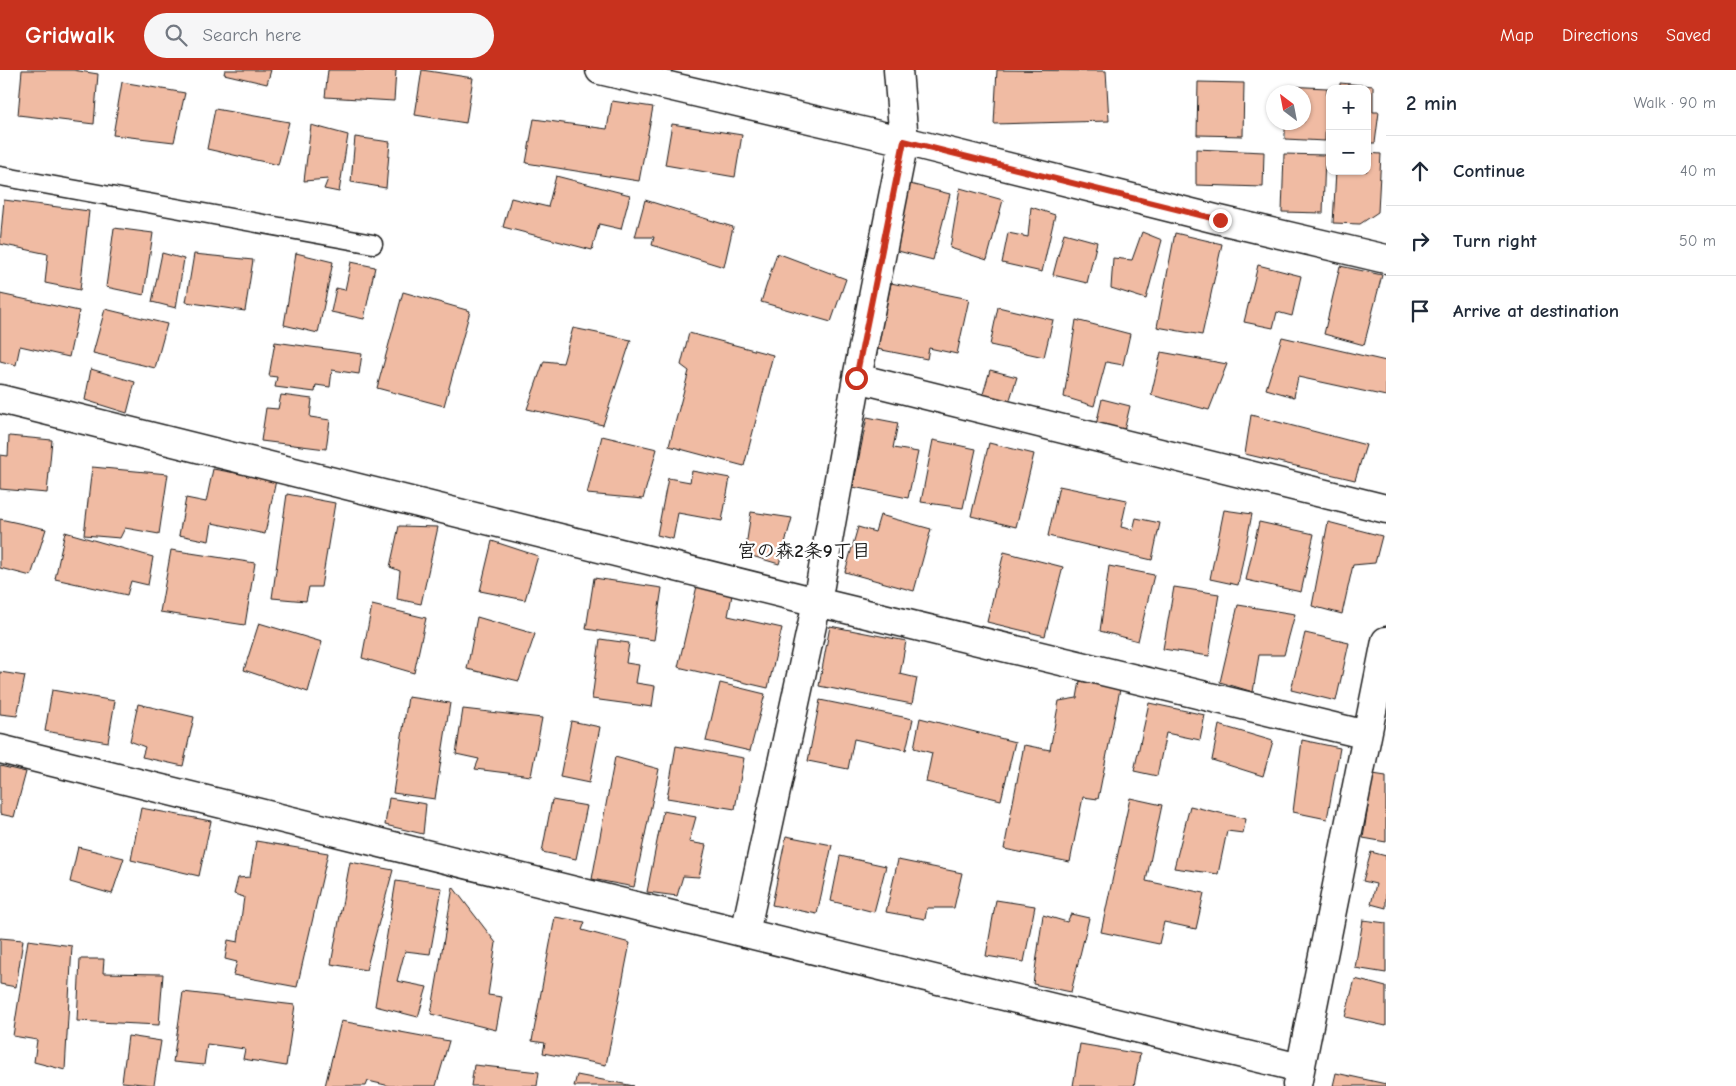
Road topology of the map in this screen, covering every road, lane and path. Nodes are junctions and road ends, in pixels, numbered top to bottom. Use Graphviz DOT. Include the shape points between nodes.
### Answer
graph roads {
  1 [pos="600,70"];
  2 [pos="898,70"];
  3 [pos="904,141"];
  4 [pos="0,176"];
  5 [pos="373,244"];
  6 [pos="1386,259"];
  7 [pos="856,378"];
  8 [pos="0,399"];
  9 [pos="1386,509"];
  10 [pos="817,602"];
  11 [pos="1386,641"];
  12 [pos="1367,735"];
  13 [pos="0,748"];
  14 [pos="745,933"];
  15 [pos="1298,1077"];
  1 -- 3 [label="street"];
  2 -- 3 [label="street"];
  3 -- 6 [label="street"];
  3 -- 7 [label="street"];
  4 -- 5 [label="lane"];
  7 -- 9 [label="street"];
  7 -- 10 [label="street"];
  8 -- 10 [label="street"];
  10 -- 12 [label="street"];
  10 -- 14 [label="street"];
  11 -- 12 [label="street"];
  12 -- 15 [label="street"];
  13 -- 14 [label="street"];
  14 -- 15 [label="street"];
}
